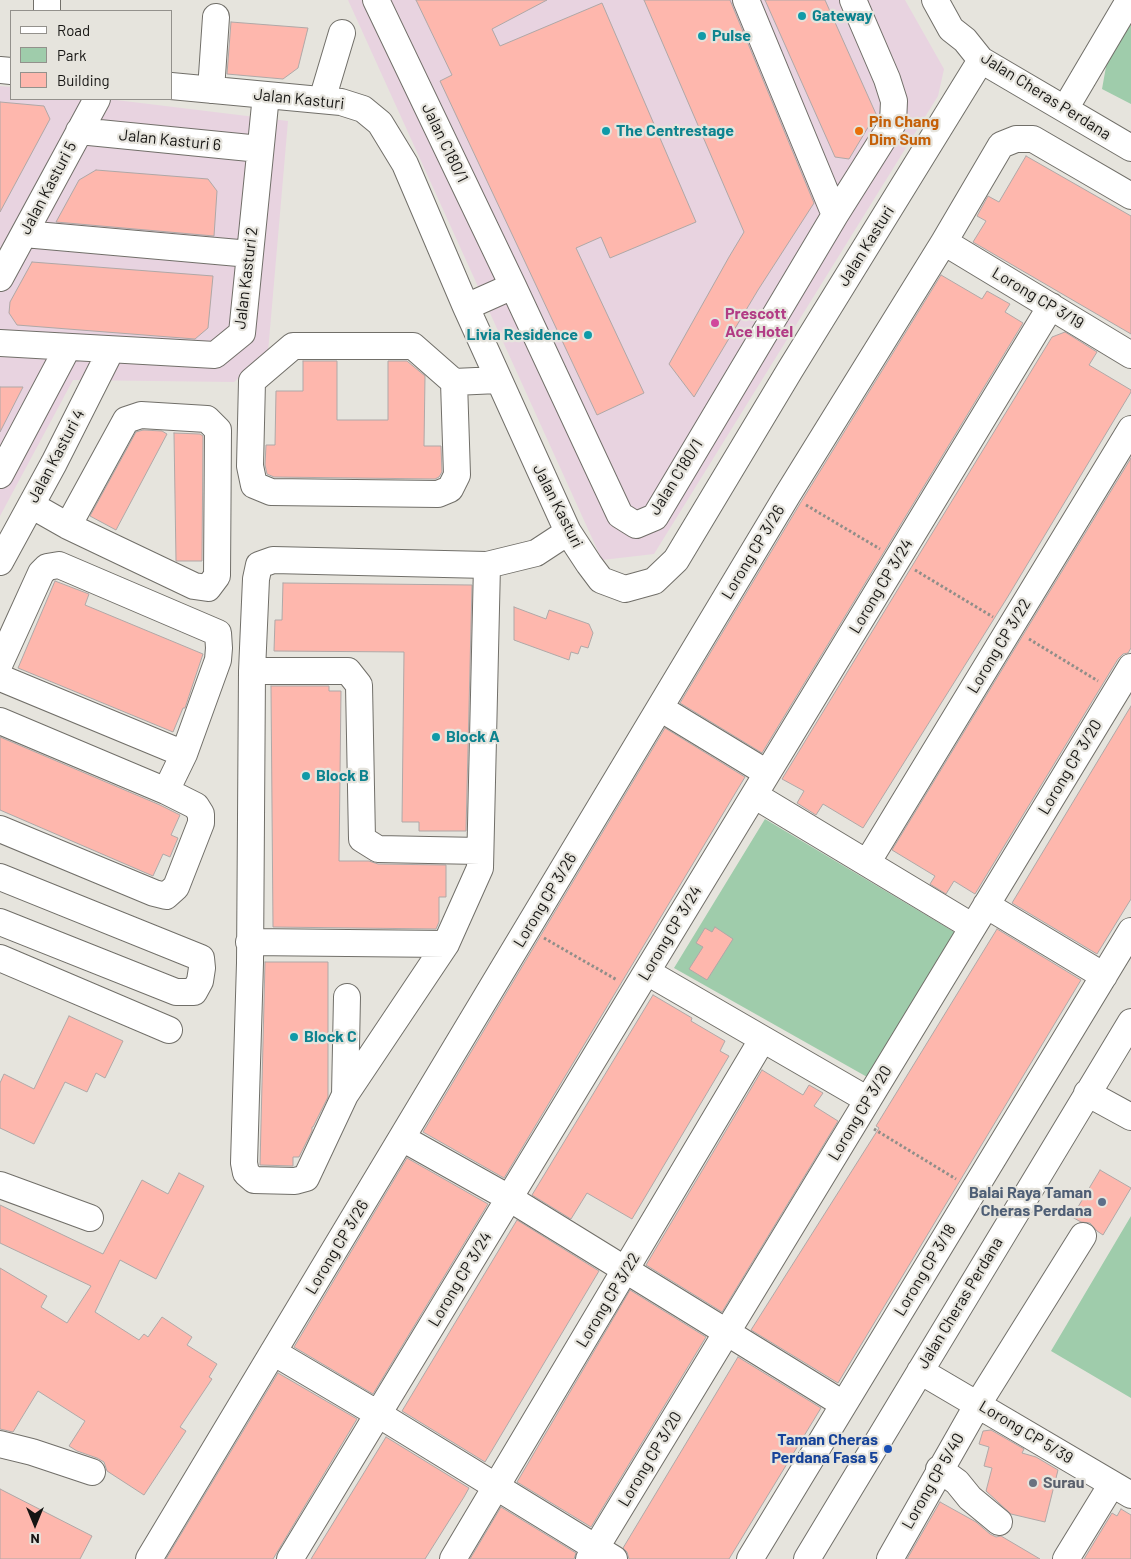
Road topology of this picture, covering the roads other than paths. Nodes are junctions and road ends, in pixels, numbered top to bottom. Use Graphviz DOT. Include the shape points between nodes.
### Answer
graph roads {
  1 [pos="746,0"];
  2 [pos="853,0"];
  3 [pos="935,0"];
  4 [pos="954,0"];
  5 [pos="1127,3"];
  6 [pos="380,8"];
  7 [pos="216,17"];
  8 [pos="342,33"];
  9 [pos="973,50"];
  10 [pos="172,86"];
  11 [pos="211,90"];
  12 [pos="266,95"];
  13 [pos="96,100"];
  14 [pos="322,100"];
  15 [pos="1065,109"];
  16 [pos="79,132"];
  17 [pos="1131,148"];
  18 [pos="260,149"];
  19 [pos="1131,196"];
  20 [pos="835,215"];
  21 [pos="24,234"];
  22 [pos="944,242"];
  23 [pos="250,254"];
  24 [pos="0,278"];
  25 [pos="513,286"];
  26 [pos="1051,306"];
  27 [pos="466,307"];
  28 [pos="0,343"];
  29 [pos="68,347"];
  30 [pos="754,349"];
  31 [pos="111,350"];
  32 [pos="1131,355"];
  33 [pos="790,370"];
  34 [pos="498,380"];
  35 [pos="454,382"];
  36 [pos="1131,430"];
  37 [pos="0,475"];
  38 [pos="31,506"];
  39 [pos="68,526"];
  40 [pos="568,532"];
  41 [pos="0,562"];
  42 [pos="487,565"];
  43 [pos="0,664"];
  44 [pos="1131,667"];
  45 [pos="252,671"];
  46 [pos="0,674"];
  47 [pos="660,708"];
  48 [pos="0,721"];
  49 [pos="184,754"];
  50 [pos="760,784"];
  51 [pos="166,791"];
  52 [pos="0,829"];
  53 [pos="480,851"];
  54 [pos="867,863"];
  55 [pos="0,877"];
  56 [pos="980,916"];
  57 [pos="0,922"];
  58 [pos="1131,931"];
  59 [pos="249,942"];
  60 [pos="446,944"];
  61 [pos="0,958"];
  62 [pos="1104,976"];
  63 [pos="640,981"];
  64 [pos="348,997"];
  65 [pos="1131,1022"];
  66 [pos="169,1030"];
  67 [pos="762,1040"];
  68 [pos="1087,1092"];
  69 [pos="345,1095"];
  70 [pos="862,1109"];
  71 [pos="1131,1117"];
  72 [pos="402,1138"];
  73 [pos="0,1185"];
  74 [pos="509,1198"];
  75 [pos="90,1218"];
  76 [pos="1083,1236"];
  77 [pos="625,1271"];
  78 [pos="727,1332"];
  79 [pos="274,1352"];
  80 [pos="920,1371"];
  81 [pos="843,1404"];
  82 [pos="978,1404"];
  83 [pos="378,1414"];
  84 [pos="0,1444"];
  85 [pos="939,1469"];
  86 [pos="92,1472"];
  87 [pos="495,1487"];
  88 [pos="1121,1489"];
  89 [pos="999,1522"];
  90 [pos="600,1555"];
  91 [pos="149,1559"];
  92 [pos="290,1559"];
  93 [pos="452,1559"];
  94 [pos="750,1559"];
  95 [pos="807,1559"];
  96 [pos="890,1559"];
  97 [pos="1066,1559"];
  1 -- 20 [label="street"];
  2 -- 20 [label="street, Jalan C180/1" via="887,79 894,101 893,123"];
  3 -- 9 [label="street, Jalan Cheras Perdana" via="951,29"];
  4 -- 9 [label="street, Jalan Cheras Perdana"];
  5 -- 15 [label="street"];
  6 -- 25 [label="street, Jalan C180/1"];
  7 -- 11 [label="street"];
  8 -- 14 [label="street"];
  9 -- 15 [label="street, Jalan Cheras Perdana"];
  9 -- 33 [label="street, Jalan Kasturi"];
  10 -- 11 [label="street, Jalan Kasturi"];
  11 -- 12 [label="street, Jalan Kasturi"];
  12 -- 14 [label="street, Jalan Kasturi"];
  12 -- 18 [label="street, Jalan Kasturi 2"];
  13 -- 16 [label="street, Jalan Kasturi 5"];
  14 -- 27 [label="street, Jalan Kasturi" via="363,108 380,123 405,164"];
  15 -- 17 [label="street, Jalan Cheras Perdana"];
  16 -- 18 [label="street, Jalan Kasturi 6"];
  16 -- 21 [label="street, Jalan Kasturi 5"];
  18 -- 23 [label="street, Jalan Kasturi 2"];
  19 -- 22 [label="street, Lorong CP 3/26" via="1032,139 1016,139 1002,145"];
  20 -- 30 [label="street, Jalan C180/1"];
  21 -- 23 [label="street"];
  21 -- 24 [label="street, Jalan Kasturi 5"];
  22 -- 26 [label="street, Lorong CP 3/19"];
  22 -- 47 [label="street, Lorong CP 3/26"];
  23 -- 31 [label="street, Jalan Kasturi 2" via="242,333 215,355"];
  25 -- 27 [label="street"];
  25 -- 30 [label="street, Jalan C180/1" via="620,515 636,525 655,517"];
  26 -- 32 [label="street, Lorong CP 3/19"];
  26 -- 50 [label="street, Lorong CP 3/24"];
  27 -- 34 [label="street, Jalan Kasturi"];
  28 -- 29 [label="street, Jalan Kasturi 2"];
  29 -- 31 [label="street, Jalan Kasturi 2"];
  29 -- 37 [label="street"];
  30 -- 33 [label="street"];
  31 -- 38 [label="street, Jalan Kasturi 4"];
  33 -- 40 [label="street, Jalan Kasturi" via="676,560 654,581 625,589 601,580"];
  34 -- 35 [label="street"];
  34 -- 40 [label="street, Jalan Kasturi"];
  35 -- 35 [label="street" via="458,475 450,489 438,494 271,492 254,485 250,466 252,381 293,346 412,346"];
  36 -- 54 [label="street, Lorong CP 3/22"];
  38 -- 39 [label="street"];
  38 -- 41 [label="street, Jalan Kasturi 4"];
  39 -- 39 [label="street" via="126,420 141,415 207,419 218,430 217,576 208,588 194,586"];
  40 -- 42 [label="street" via="536,553"];
  42 -- 45 [label="street" via="273,560 259,565"];
  42 -- 53 [label="street"];
  43 -- 49 [label="street" via="41,572 59,565 218,633 218,660"];
  44 -- 56 [label="street, Lorong CP 3/20"];
  45 -- 53 [label="street" via="348,671 359,685 362,839 378,849"];
  45 -- 59 [label="street"];
  46 -- 49 [label="street" via="3,679"];
  47 -- 50 [label="street"];
  47 -- 72 [label="street, Lorong CP 3/26"];
  48 -- 51 [label="street"];
  49 -- 51 [label="street"];
  50 -- 54 [label="street"];
  50 -- 63 [label="street, Lorong CP 3/24"];
  51 -- 52 [label="street" via="196,806 201,814 201,823 176,887 166,896"];
  53 -- 60 [label="street" via="480,868"];
  54 -- 56 [label="street"];
  55 -- 57 [label="street" via="201,958 200,981 194,992 176,992"];
  56 -- 62 [label="street"];
  56 -- 70 [label="street, Lorong CP 3/20"];
  58 -- 62 [label="street, Lorong CP 3/18"];
  59 -- 60 [label="street"];
  59 -- 69 [label="street" via="246,1173 254,1180 295,1181 306,1178"];
  60 -- 69 [label="street"];
  61 -- 66 [label="street"];
  62 -- 81 [label="street, Lorong CP 3/18"];
  63 -- 67 [label="street"];
  63 -- 74 [label="street, Lorong CP 3/24"];
  64 -- 69 [label="street"];
  65 -- 68 [label="street, Jalan Cheras Perdana"];
  67 -- 70 [label="street"];
  67 -- 77 [label="street, Lorong CP 3/22"];
  68 -- 71 [label="street"];
  68 -- 80 [label="street, Jalan Cheras Perdana"];
  70 -- 78 [label="street, Lorong CP 3/20"];
  72 -- 74 [label="street"];
  72 -- 79 [label="street, Lorong CP 3/26"];
  73 -- 75 [label="street"];
  74 -- 77 [label="street"];
  74 -- 83 [label="street, Lorong CP 3/24"];
  76 -- 82 [label="street, Lorong CP 5/40"];
  77 -- 78 [label="street"];
  77 -- 87 [label="street, Lorong CP 3/22"];
  78 -- 81 [label="street"];
  78 -- 90 [label="street, Lorong CP 3/20"];
  79 -- 83 [label="street"];
  79 -- 91 [label="street, Lorong CP 3/26"];
  80 -- 82 [label="street, Lorong CP 5/39"];
  80 -- 95 [label="street, Jalan Cheras Perdana"];
  81 -- 94 [label="street, Lorong CP 3/18"];
  82 -- 85 [label="street, Lorong CP 5/40"];
  82 -- 88 [label="street, Lorong CP 5/39"];
  83 -- 87 [label="street"];
  83 -- 92 [label="street, Lorong CP 3/24"];
  84 -- 86 [label="street"];
  85 -- 89 [label="street"];
  85 -- 96 [label="street, Lorong CP 5/40"];
  87 -- 90 [label="street"];
  87 -- 93 [label="street, Lorong CP 3/22"];
  88 -- 97 [label="street"];
}
